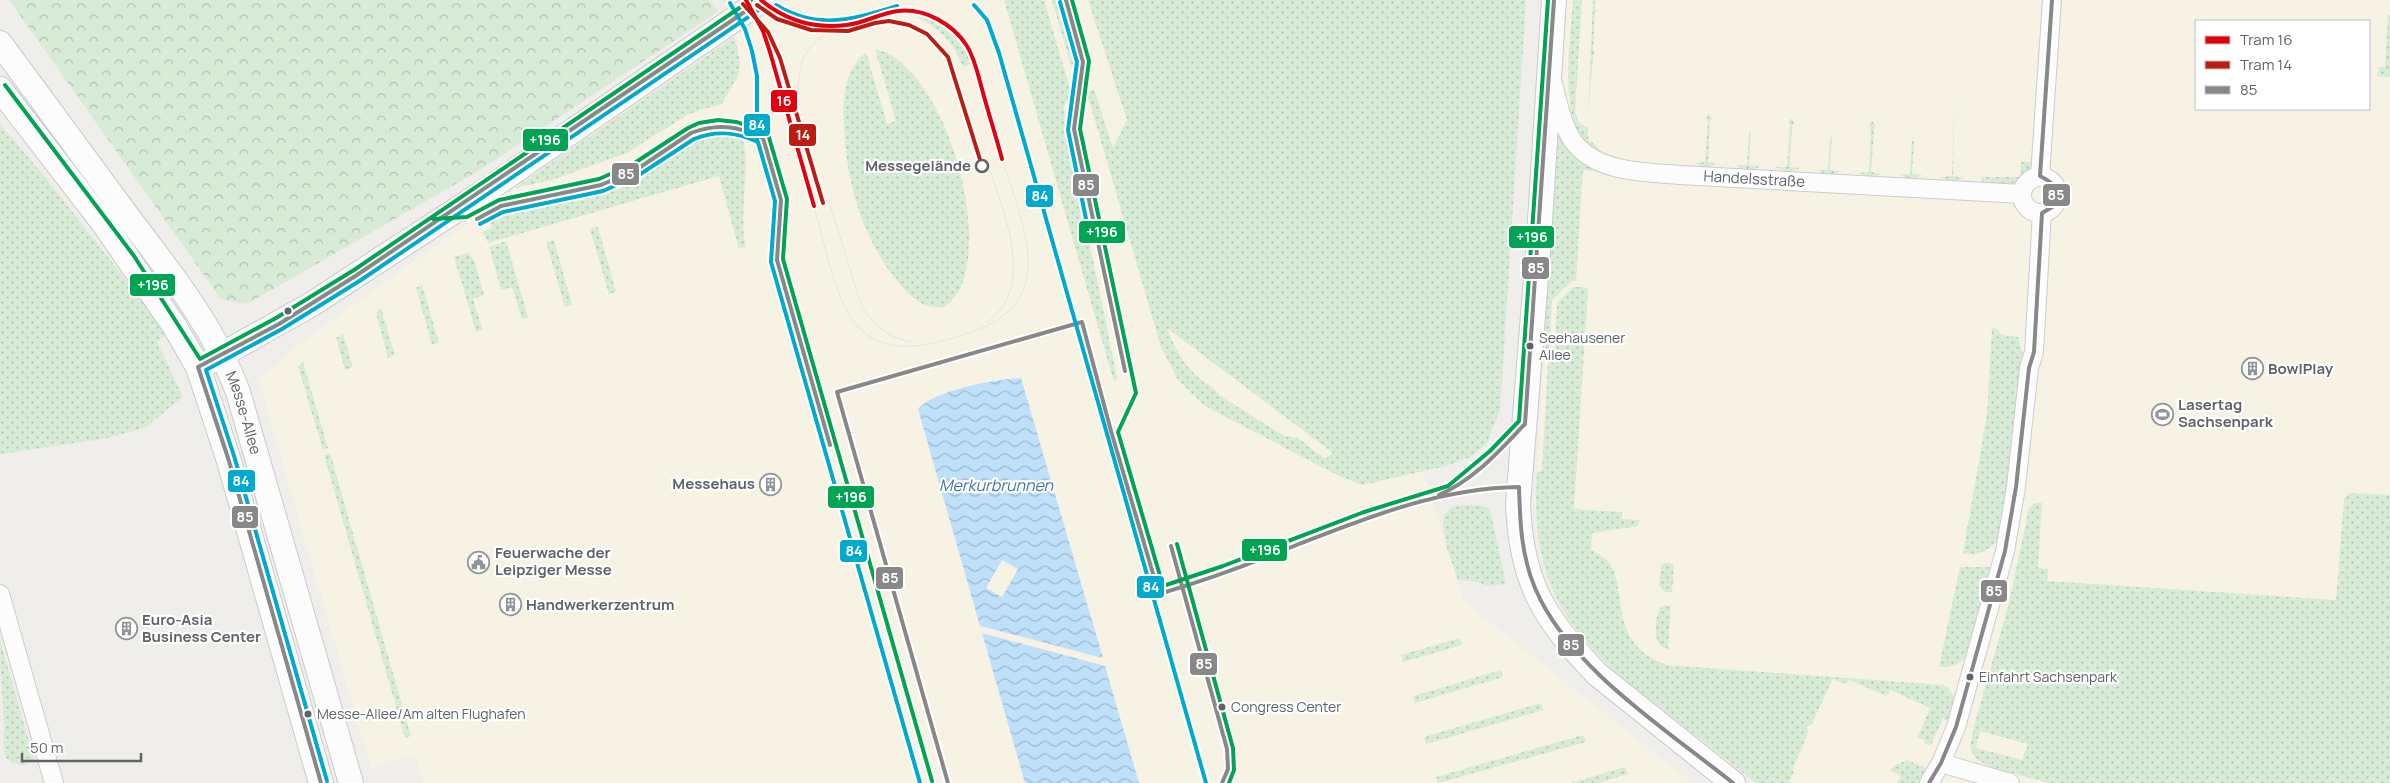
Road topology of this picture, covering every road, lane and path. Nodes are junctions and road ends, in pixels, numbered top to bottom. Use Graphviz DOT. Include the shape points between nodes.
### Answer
graph roads {
  1 [pos="762,0"];
  2 [pos="1554,0"];
  3 [pos="2052,0"];
  4 [pos="0,43"];
  5 [pos="1548,69"];
  6 [pos="0,89"];
  7 [pos="2040,176"];
  8 [pos="2022,194"];
  9 [pos="2042,213"];
  10 [pos="223,355"];
  11 [pos="198,367"];
  12 [pos="0,594"];
  13 [pos="1941,762"];
  14 [pos="54,783"];
  15 [pos="321,783"];
  16 [pos="351,783"];
  17 [pos="1732,783"];
  18 [pos="1930,783"];
  19 [pos="2010,783"];
  1 -- 10 [label="main road" via="493,186 312,304"];
  2 -- 5 [label="main road"];
  3 -- 7 [label="street"];
  4 -- 10 [label="main road, Messe-Allee" via="167,267"];
  5 -- 8 [label="street, Handelsstraße" via="1573,140 1578,147 1606,165 1642,172"];
  5 -- 17 [label="main road" via="1519,495 1520,538 1526,563 1544,610 1580,656 1597,674"];
  6 -- 11 [label="main road, Messe-Allee" via="104,224 175,327"];
  7 -- 8 [label="street" via="2027,182"];
  7 -- 9 [label="street" via="2052,180 2058,192 2054,206"];
  8 -- 9 [label="street" via="2027,207"];
  9 -- 13 [label="street" via="2034,352 2029,368 2016,487 2005,551 1961,710"];
  10 -- 11 [label="main road"];
  10 -- 16 [label="main road, Messe-Allee" via="238,392"];
  11 -- 15 [label="main road, Messe-Allee" via="229,461"];
  12 -- 14 [label="street"];
  13 -- 18 [label="street"];
  13 -- 19 [label="street"];
}
